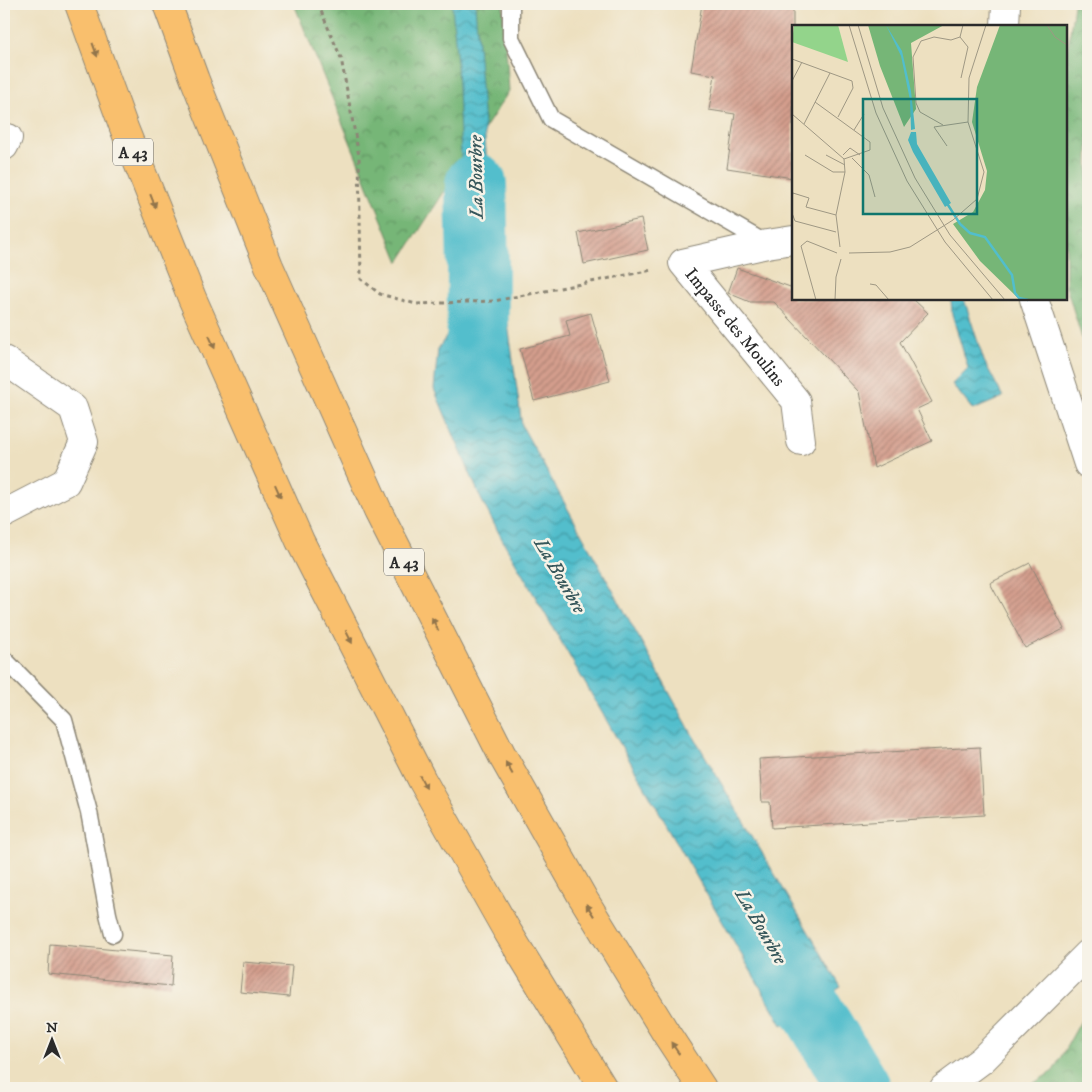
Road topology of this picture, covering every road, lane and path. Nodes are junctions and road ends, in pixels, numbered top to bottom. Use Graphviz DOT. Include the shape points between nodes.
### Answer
graph roads {
  1 [pos="79,4"];
  2 [pos="168,4"];
  3 [pos="318,4"];
  4 [pos="511,4"];
  5 [pos="1006,4"];
  6 [pos="1005,25"];
  7 [pos="780,242"];
  8 [pos="683,263"];
  9 [pos="1034,300"];
  10 [pos="4,360"];
  11 [pos="801,441"];
  12 [pos="1088,464"];
  13 [pos="4,514"];
  14 [pos="4,659"];
  15 [pos="113,934"];
  16 [pos="1088,954"];
  17 [pos="603,1088"];
  18 [pos="702,1088"];
  19 [pos="944,1088"];
  1 -- 17 [label="highway, A 43, one-way" via="192,298 300,541 422,780 506,929"];
  18 -- 2 [label="highway, A 43, one-way" via="583,898 506,763 378,512 269,266 194,80"];
  3 -- 8 [label="path" via="341,58 359,156 361,278 380,294 416,304 494,301"];
  4 -- 7 [label="lane" via="511,38 551,119"];
  5 -- 6 [label="street"];
  7 -- 8 [label="street, Impasse des Moulins"];
  8 -- 11 [label="street, Impasse des Moulins" via="796,400"];
  9 -- 12 [label="street"];
  10 -- 13 [label="street" via="73,408 84,442 66,482"];
  14 -- 15 [label="lane" via="64,720 89,812"];
  16 -- 19 [label="street" via="982,1060"];
}
